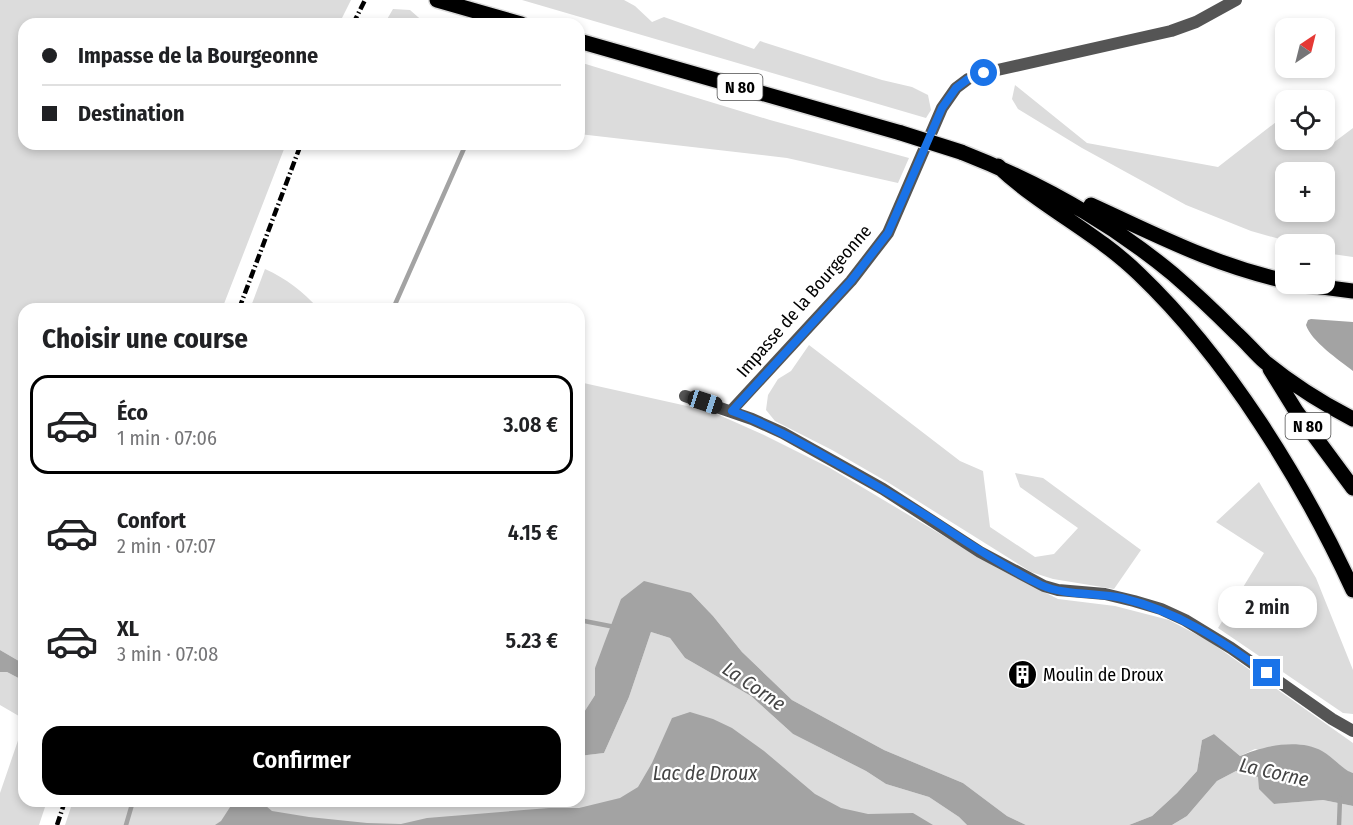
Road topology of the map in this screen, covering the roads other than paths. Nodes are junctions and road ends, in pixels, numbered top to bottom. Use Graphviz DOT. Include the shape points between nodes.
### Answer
graph roads {
  1 [pos="437,0"];
  2 [pos="1236,0"];
  3 [pos="500,18"];
  4 [pos="585,43"];
  5 [pos="998,166"];
  6 [pos="1039,186"];
  7 [pos="1275,278"];
  8 [pos="1335,289"];
  9 [pos="1353,291"];
  10 [pos="1265,362"];
  11 [pos="686,396"];
  12 [pos="732,411"];
  13 [pos="1353,419"];
  14 [pos="1353,488"];
  15 [pos="1353,590"];
  16 [pos="1353,730"];
  1 -- 3 [label="main road"];
  2 -- 12 [label="street, Impasse de la Bourgeonne" via="1171,31 984,73 956,88 942,108 888,233 851,281"];
  4 -- 5 [label="main road, N 80, bridge" via="901,133"];
  5 -- 6 [label="main road, N 80"];
  5 -- 15 [label="main road" via="1015,183 1120,256 1180,318 1276,447"];
  6 -- 7 [label="main road" via="1079,199 1183,249"];
  6 -- 10 [label="main road, N 80" via="1102,221 1140,248 1206,303"];
  8 -- 9 [label="main road"];
  10 -- 13 [label="main road, N 80"];
  10 -- 14 [label="main road, N 80"];
  11 -- 12 [label="street"];
  12 -- 16 [label="street" via="809,447 980,552 1044,586 1105,594 1161,609 1185,620"];
}
